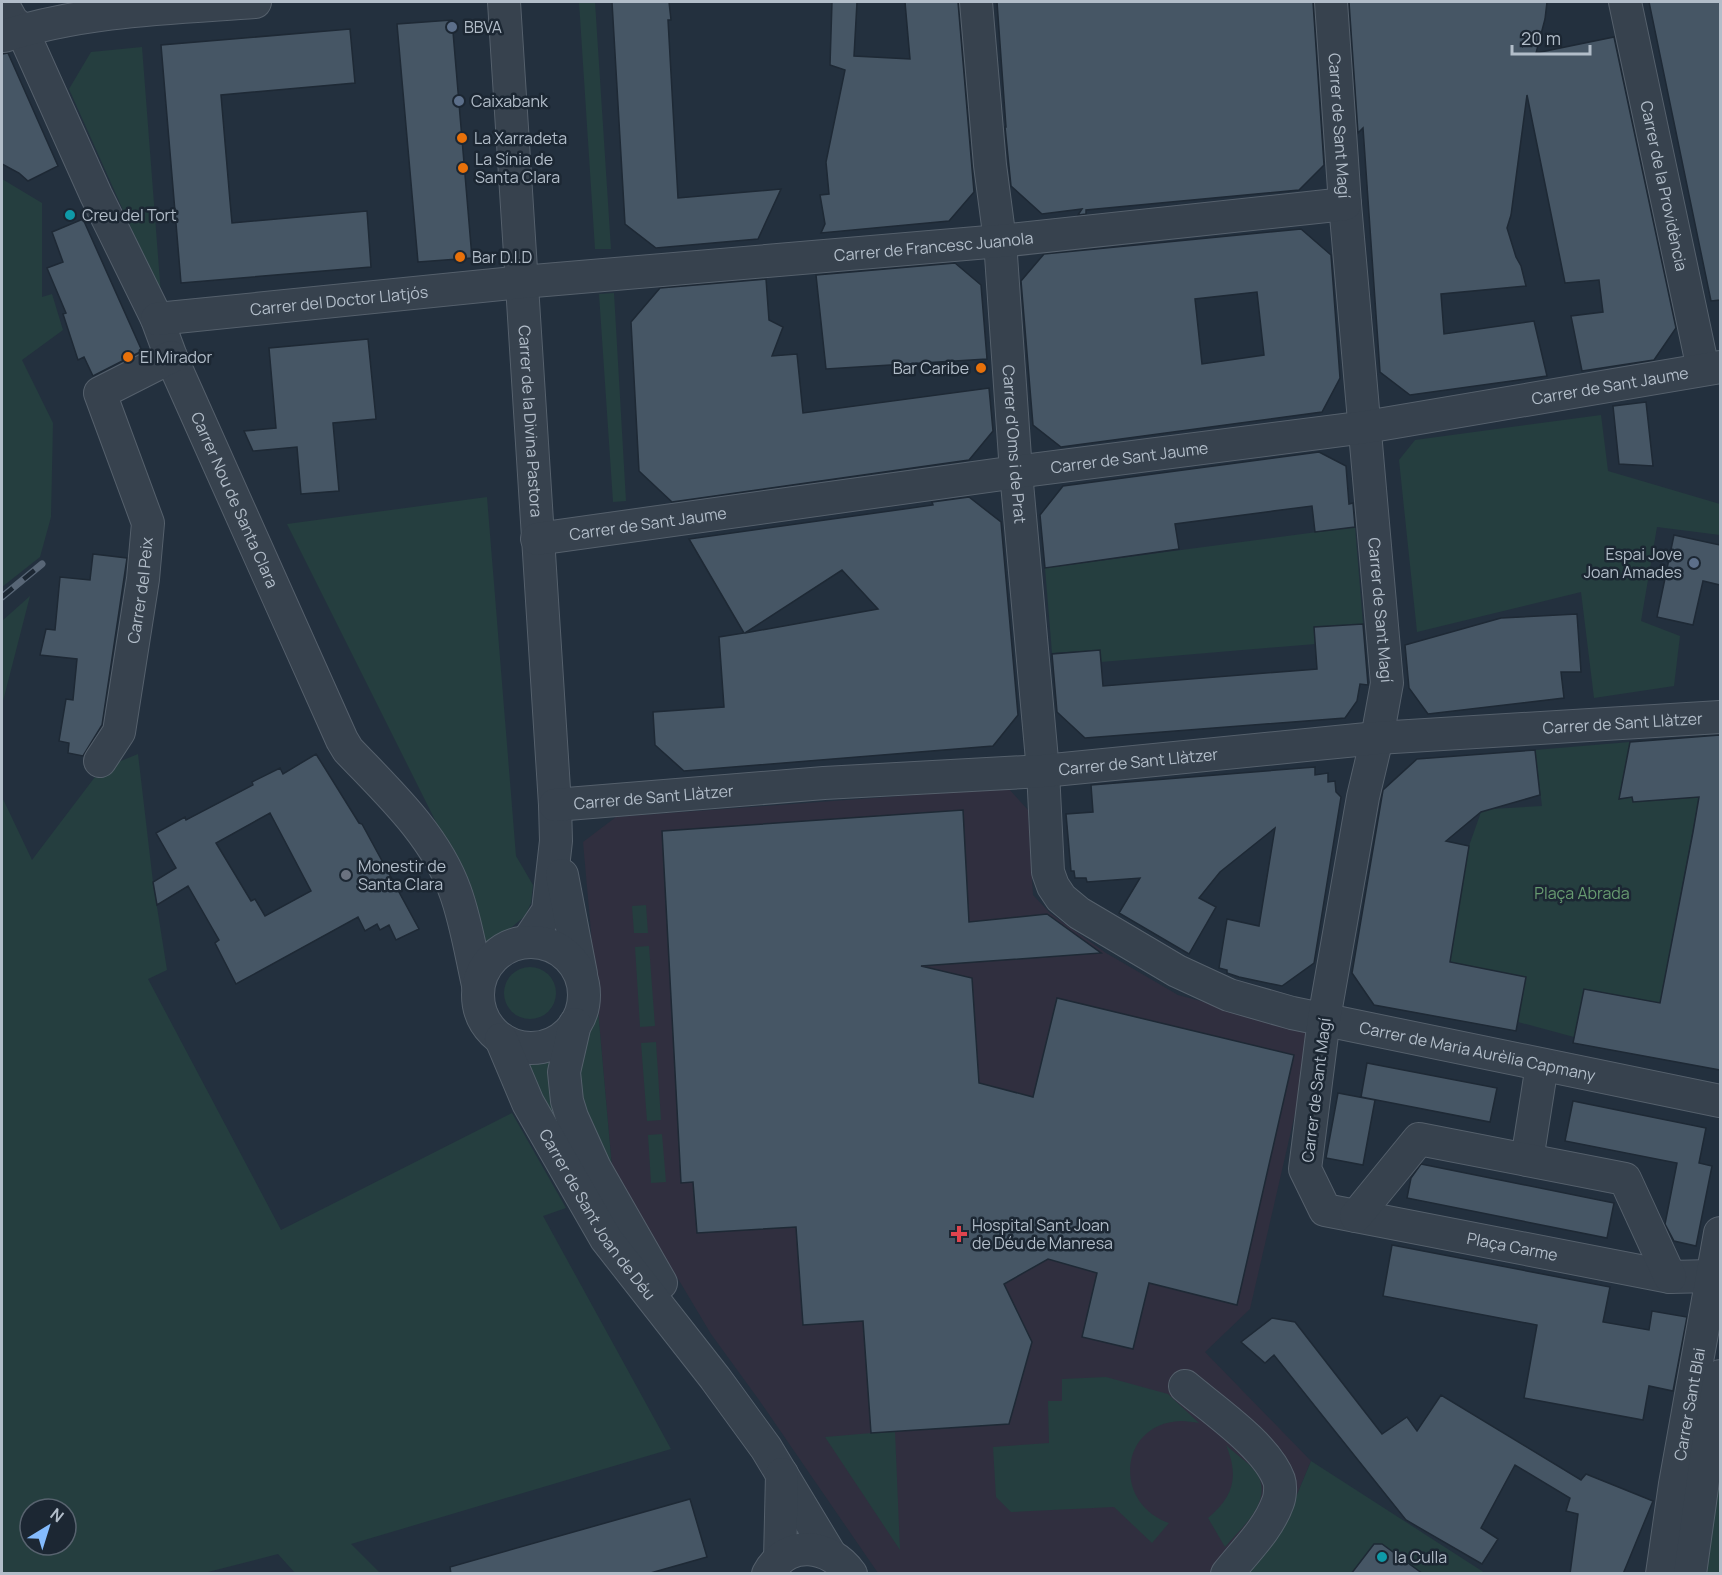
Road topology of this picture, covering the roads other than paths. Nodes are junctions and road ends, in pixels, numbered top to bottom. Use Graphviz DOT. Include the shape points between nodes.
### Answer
graph roads {
  1 [pos="255,2"];
  2 [pos="504,2"];
  3 [pos="976,2"];
  4 [pos="1331,2"];
  5 [pos="1624,2"];
  6 [pos="2,3"];
  7 [pos="102,8"];
  8 [pos="12,33"];
  9 [pos="1345,204"];
  10 [pos="1000,240"];
  11 [pos="522,282"];
  12 [pos="157,319"];
  13 [pos="171,357"];
  14 [pos="1712,368"];
  15 [pos="1366,427"];
  16 [pos="1016,472"];
  17 [pos="537,539"];
  18 [pos="1720,717"];
  19 [pos="1377,738"];
  20 [pos="100,761"];
  21 [pos="1043,771"];
  22 [pos="555,805"];
  23 [pos="556,841"];
  24 [pos="1053,886"];
  25 [pos="528,941"];
  26 [pos="582,981"];
  27 [pos="478,985"];
  28 [pos="1324,1019"];
  29 [pos="575,1024"];
  30 [pos="501,1039"];
  31 [pos="1542,1065"];
  32 [pos="1720,1101"];
  33 [pos="1527,1160"];
  34 [pos="1325,1210"];
  35 [pos="1356,1216"];
  36 [pos="1720,1233"];
  37 [pos="1712,1276"];
  38 [pos="1670,1277"];
  39 [pos="1720,1376"];
  40 [pos="715,1378"];
  41 [pos="1185,1386"];
  42 [pos="782,1474"];
  43 [pos="1664,1561"];
  44 [pos="840,1564"];
  45 [pos="774,1566"];
  46 [pos="1227,1574"];
  47 [pos="1690,1574"];
  1 -- 7 [label="street"];
  2 -- 11 [label="street, Carrer de la Divina Pastora"];
  3 -- 10 [label="street, Carrer d'Oms i de Prat"];
  4 -- 9 [label="street, Carrer de Sant Magí"];
  5 -- 14 [label="street, Carrer de la Providència"];
  6 -- 8 [label="street, Carrer Nou de Santa Clara" via="12,21"];
  7 -- 8 [label="street"];
  8 -- 12 [label="street, Carrer Nou de Santa Clara"];
  9 -- 10 [label="street, Carrer de Francesc Juanola"];
  9 -- 15 [label="street, Carrer de Sant Magí"];
  10 -- 11 [label="street, Carrer de Francesc Juanola"];
  10 -- 16 [label="street, Carrer d'Oms i de Prat"];
  11 -- 12 [label="street, Carrer del Doctor Llatjós"];
  11 -- 17 [label="street, Carrer de la Divina Pastora"];
  12 -- 13 [label="street, Carrer Nou de Santa Clara"];
  13 -- 20 [label="street, Carrer del Peix" via="100,393 148,523 119,732"];
  13 -- 27 [label="street, Carrer Nou de Santa Clara" via="342,740 406,812 446,871 466,928"];
  14 -- 15 [label="street, Carrer de Sant Jaume"];
  15 -- 16 [label="street, Carrer de Sant Jaume"];
  15 -- 19 [label="street, Carrer de Sant Magí" via="1387,683"];
  16 -- 17 [label="street, Carrer de Sant Jaume"];
  16 -- 21 [label="street, Carrer d'Oms i de Prat"];
  17 -- 22 [label="street, Carrer de la Divina Pastora"];
  18 -- 19 [label="street, Carrer de Sant Llàtzer"];
  19 -- 21 [label="street, Carrer de Sant Llàtzer"];
  19 -- 28 [label="street, Carrer de Sant Magí"];
  21 -- 22 [label="street, Carrer de Sant Llàtzer" via="824,783"];
  21 -- 24 [label="street, Carrer d'Oms i de Prat" via="1048,872"];
  22 -- 23 [label="street, Carrer de la Divina Pastora"];
  23 -- 25 [label="street, Carrer de la Divina Pastora" via="549,911"];
  23 -- 26 [label="street, Carrer de la Divina Pastora"];
  24 -- 28 [label="street, Carrer de Maria Aurèlia Capmany" via="1079,914 1177,971 1229,995"];
  25 -- 26 [label="street" via="562,952 578,969"];
  25 -- 27 [label="street" via="495,954 481,973"];
  26 -- 29 [label="street" via="583,1003"];
  27 -- 30 [label="street" via="481,1016"];
  28 -- 31 [label="street, Carrer de Maria Aurèlia Capmany"];
  28 -- 34 [label="street, Carrer de Sant Magí" via="1305,1169"];
  29 -- 30 [label="street" via="555,1042 537,1048 518,1047"];
  29 -- 40 [label="street, Carrer de Sant Joan de Déu" via="564,1072 572,1117 595,1168"];
  30 -- 40 [label="street, Carrer de Sant Joan de Déu" via="528,1103 606,1239"];
  31 -- 32 [label="street, Carrer de Maria Aurèlia Capmany"];
  31 -- 33 [label="street"];
  33 -- 35 [label="street" via="1419,1139"];
  33 -- 38 [label="street" via="1625,1179"];
  34 -- 35 [label="street, Plaça Carme"];
  35 -- 38 [label="street, Plaça Carme"];
  36 -- 37 [label="street, Carrer Sant Blai"];
  37 -- 38 [label="street, Plaça Carme"];
  37 -- 43 [label="street, Carrer Sant Blai"];
  39 -- 47 [label="street, Carrer Sant Blai"];
  40 -- 42 [label="street, Carrer de Sant Joan de Déu"];
  41 -- 46 [label="street" via="1248,1439 1280,1481 1279,1500 1269,1523"];
  42 -- 44 [label="street, Carrer de Sant Joan de Déu"];
  42 -- 45 [label="street"];
  44 -- 45 [label="street" via="817,1550 804,1549"];
}
